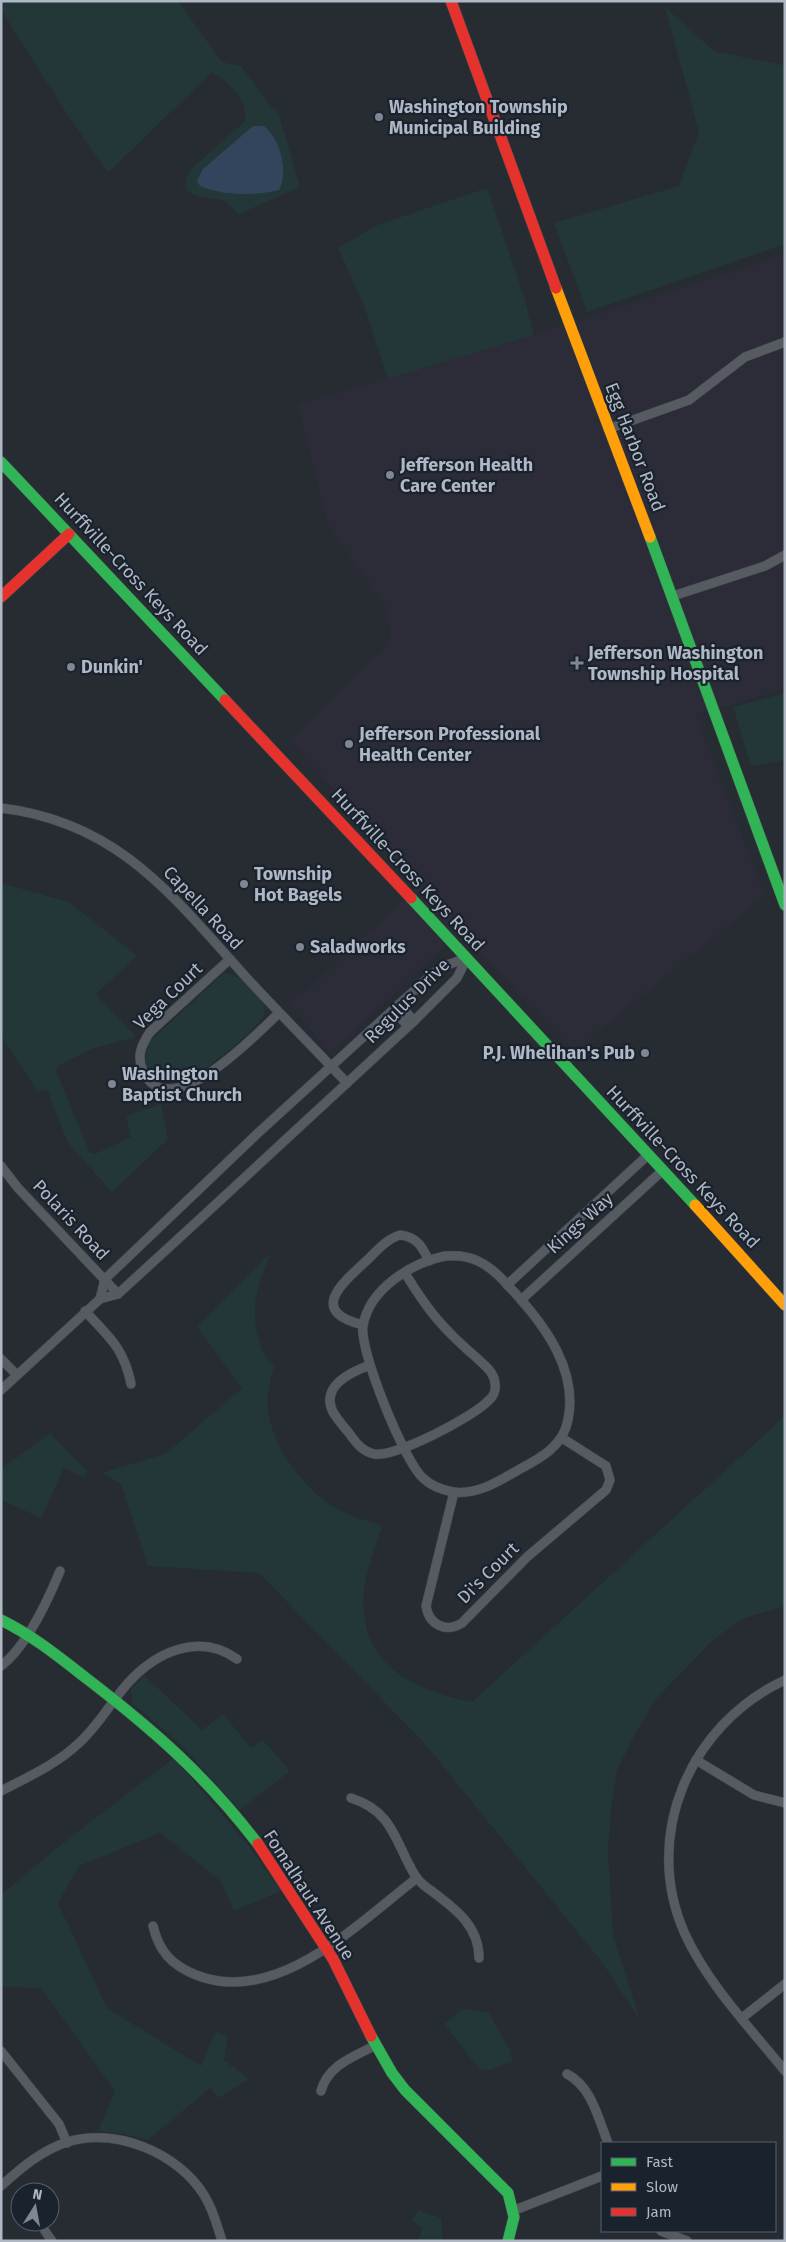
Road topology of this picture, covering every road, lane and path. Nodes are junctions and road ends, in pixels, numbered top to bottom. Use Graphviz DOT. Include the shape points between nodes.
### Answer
graph roads {
  1 [pos="451,1"];
  2 [pos="785,342"];
  3 [pos="608,429"];
  4 [pos="1,462"];
  5 [pos="69,534"];
  6 [pos="785,555"];
  7 [pos="673,596"];
  8 [pos="1,598"];
  9 [pos="1,808"];
  10 [pos="785,905"];
  11 [pos="467,958"];
  12 [pos="230,959"];
  13 [pos="396,1007"];
  14 [pos="279,1013"];
  15 [pos="411,1023"];
  16 [pos="331,1066"];
  17 [pos="347,1083"];
  18 [pos="648,1155"];
  19 [pos="1,1166"];
  20 [pos="662,1171"];
  21 [pos="429,1261"];
  22 [pos="405,1273"];
  23 [pos="104,1279"];
  24 [pos="507,1285"];
  25 [pos="118,1294"];
  26 [pos="100,1298"];
  27 [pos="521,1300"];
  28 [pos="785,1305"];
  29 [pos="85,1311"];
  30 [pos="363,1325"];
  31 [pos="1,1359"];
  32 [pos="370,1365"];
  33 [pos="17,1375"];
  34 [pos="131,1384"];
  35 [pos="1,1390"];
  36 [pos="562,1438"];
  37 [pos="403,1448"];
  38 [pos="454,1492"];
  39 [pos="60,1571"];
  40 [pos="1,1620"];
  41 [pos="26,1635"];
  42 [pos="236,1659"];
  43 [pos="1,1666"];
  44 [pos="785,1680"];
  45 [pos="115,1700"];
  46 [pos="696,1760"];
  47 [pos="1,1791"];
  48 [pos="351,1798"];
  49 [pos="785,1803"];
  50 [pos="417,1878"];
  51 [pos="153,1926"];
  52 [pos="326,1947"];
  53 [pos="479,1958"];
  54 [pos="785,1984"];
  55 [pos="742,2018"];
  56 [pos="376,2045"];
  57 [pos="1,2051"];
  58 [pos="785,2071"];
  59 [pos="567,2074"];
  60 [pos="321,2091"];
  61 [pos="67,2142"];
  62 [pos="608,2142"];
  63 [pos="601,2176"];
  64 [pos="1,2186"];
  65 [pos="515,2210"];
  66 [pos="664,2232"];
  67 [pos="691,2240"];
  68 [pos="222,2241"];
  69 [pos="508,2241"];
  1 -- 3 [label="main road, Egg Harbor Road"];
  2 -- 3 [label="street" via="745,356 689,400"];
  3 -- 7 [label="main road, Egg Harbor Road"];
  4 -- 5 [label="main road, Hurffville-Cross Keys Road"];
  5 -- 8 [label="main road"];
  5 -- 11 [label="main road, Hurffville-Cross Keys Road"];
  6 -- 7 [label="street" via="765,566"];
  7 -- 10 [label="main road, Egg Harbor Road"];
  9 -- 12 [label="street, Capella Road" via="67,824 120,852 167,890"];
  11 -- 13 [label="street, Regulus Drive" via="441,967"];
  11 -- 15 [label="street, Regulus Drive" via="457,978"];
  11 -- 18 [label="main road, Hurffville-Cross Keys Road"];
  12 -- 14 [label="street, Capella Road"];
  12 -- 14 [label="street, Vega Court" via="143,1042 140,1065 150,1082 171,1090 203,1077 227,1061"];
  13 -- 15 [label="street"];
  13 -- 16 [label="street, Regulus Drive"];
  14 -- 16 [label="street, Capella Road"];
  15 -- 17 [label="street, Regulus Drive"];
  16 -- 17 [label="street, Capella Road"];
  16 -- 23 [label="street, Regulus Drive"];
  17 -- 25 [label="street, Regulus Drive"];
  18 -- 20 [label="main road, Hurffville-Cross Keys Road"];
  18 -- 24 [label="street, Kings Way"];
  19 -- 23 [label="street, Polaris Road"];
  20 -- 27 [label="street, Kings Way"];
  20 -- 28 [label="main road, Hurffville-Cross Keys Road" via="717,1227"];
  21 -- 22 [label="street"];
  21 -- 24 [label="street" via="454,1256 474,1260 491,1269"];
  21 -- 30 [label="street" via="419,1242 400,1234 341,1284 334,1298 335,1310 345,1320"];
  22 -- 30 [label="street" via="378,1295"];
  22 -- 37 [label="street" via="437,1321 489,1369 496,1387 492,1397 482,1406 431,1436"];
  23 -- 25 [label="street, Polaris Road"];
  23 -- 26 [label="street"];
  24 -- 27 [label="street"];
  25 -- 26 [label="street"];
  26 -- 29 [label="street"];
  27 -- 36 [label="street" via="547,1333 564,1367 570,1406"];
  29 -- 33 [label="street"];
  29 -- 34 [label="street" via="119,1348"];
  30 -- 32 [label="street" via="363,1342"];
  31 -- 33 [label="street"];
  32 -- 37 [label="street"];
  32 -- 37 [label="street" via="339,1380 332,1392 333,1412 366,1452 380,1455"];
  33 -- 35 [label="street"];
  36 -- 38 [label="street" via="540,1458 489,1486 472,1492"];
  36 -- 38 [label="street, Di's Court" via="606,1466 610,1480 606,1490 527,1557 462,1623 448,1628 430,1619 426,1606"];
  37 -- 38 [label="street" via="423,1479"];
  39 -- 41 [label="street"];
  40 -- 41 [label="main road, Fomalhaut Avenue"];
  41 -- 43 [label="street" via="14,1655"];
  41 -- 45 [label="main road, Fomalhaut Avenue"];
  42 -- 45 [label="street" via="219,1649 181,1648 158,1658 137,1674"];
  44 -- 46 [label="street" via="759,1693 732,1714 712,1735"];
  45 -- 47 [label="street" via="89,1733 66,1754"];
  45 -- 52 [label="main road, Fomalhaut Avenue" via="174,1748 223,1803 282,1880"];
  46 -- 49 [label="street" via="754,1795"];
  46 -- 55 [label="street" via="681,1789 673,1816 669,1862 671,1885 680,1921 694,1952"];
  48 -- 50 [label="street" via="367,1804 393,1828"];
  50 -- 52 [label="street"];
  50 -- 53 [label="street" via="467,1922 479,1946"];
  51 -- 52 [label="street" via="161,1950 168,1959 188,1972 213,1980 249,1981 275,1975"];
  52 -- 56 [label="main road, Fomalhaut Avenue"];
  54 -- 55 [label="street"];
  55 -- 58 [label="street"];
  56 -- 60 [label="street" via="330,2070"];
  56 -- 65 [label="main road, Fomalhaut Avenue" via="412,2100 502,2186"];
  57 -- 61 [label="street" via="60,2124"];
  59 -- 62 [label="street" via="587,2092"];
  61 -- 64 [label="street" via="32,2159"];
  61 -- 68 [label="street" via="106,2139 144,2147 165,2157 188,2175 205,2196"];
  63 -- 65 [label="street"];
  65 -- 69 [label="main road"];
  66 -- 67 [label="street"];
}
